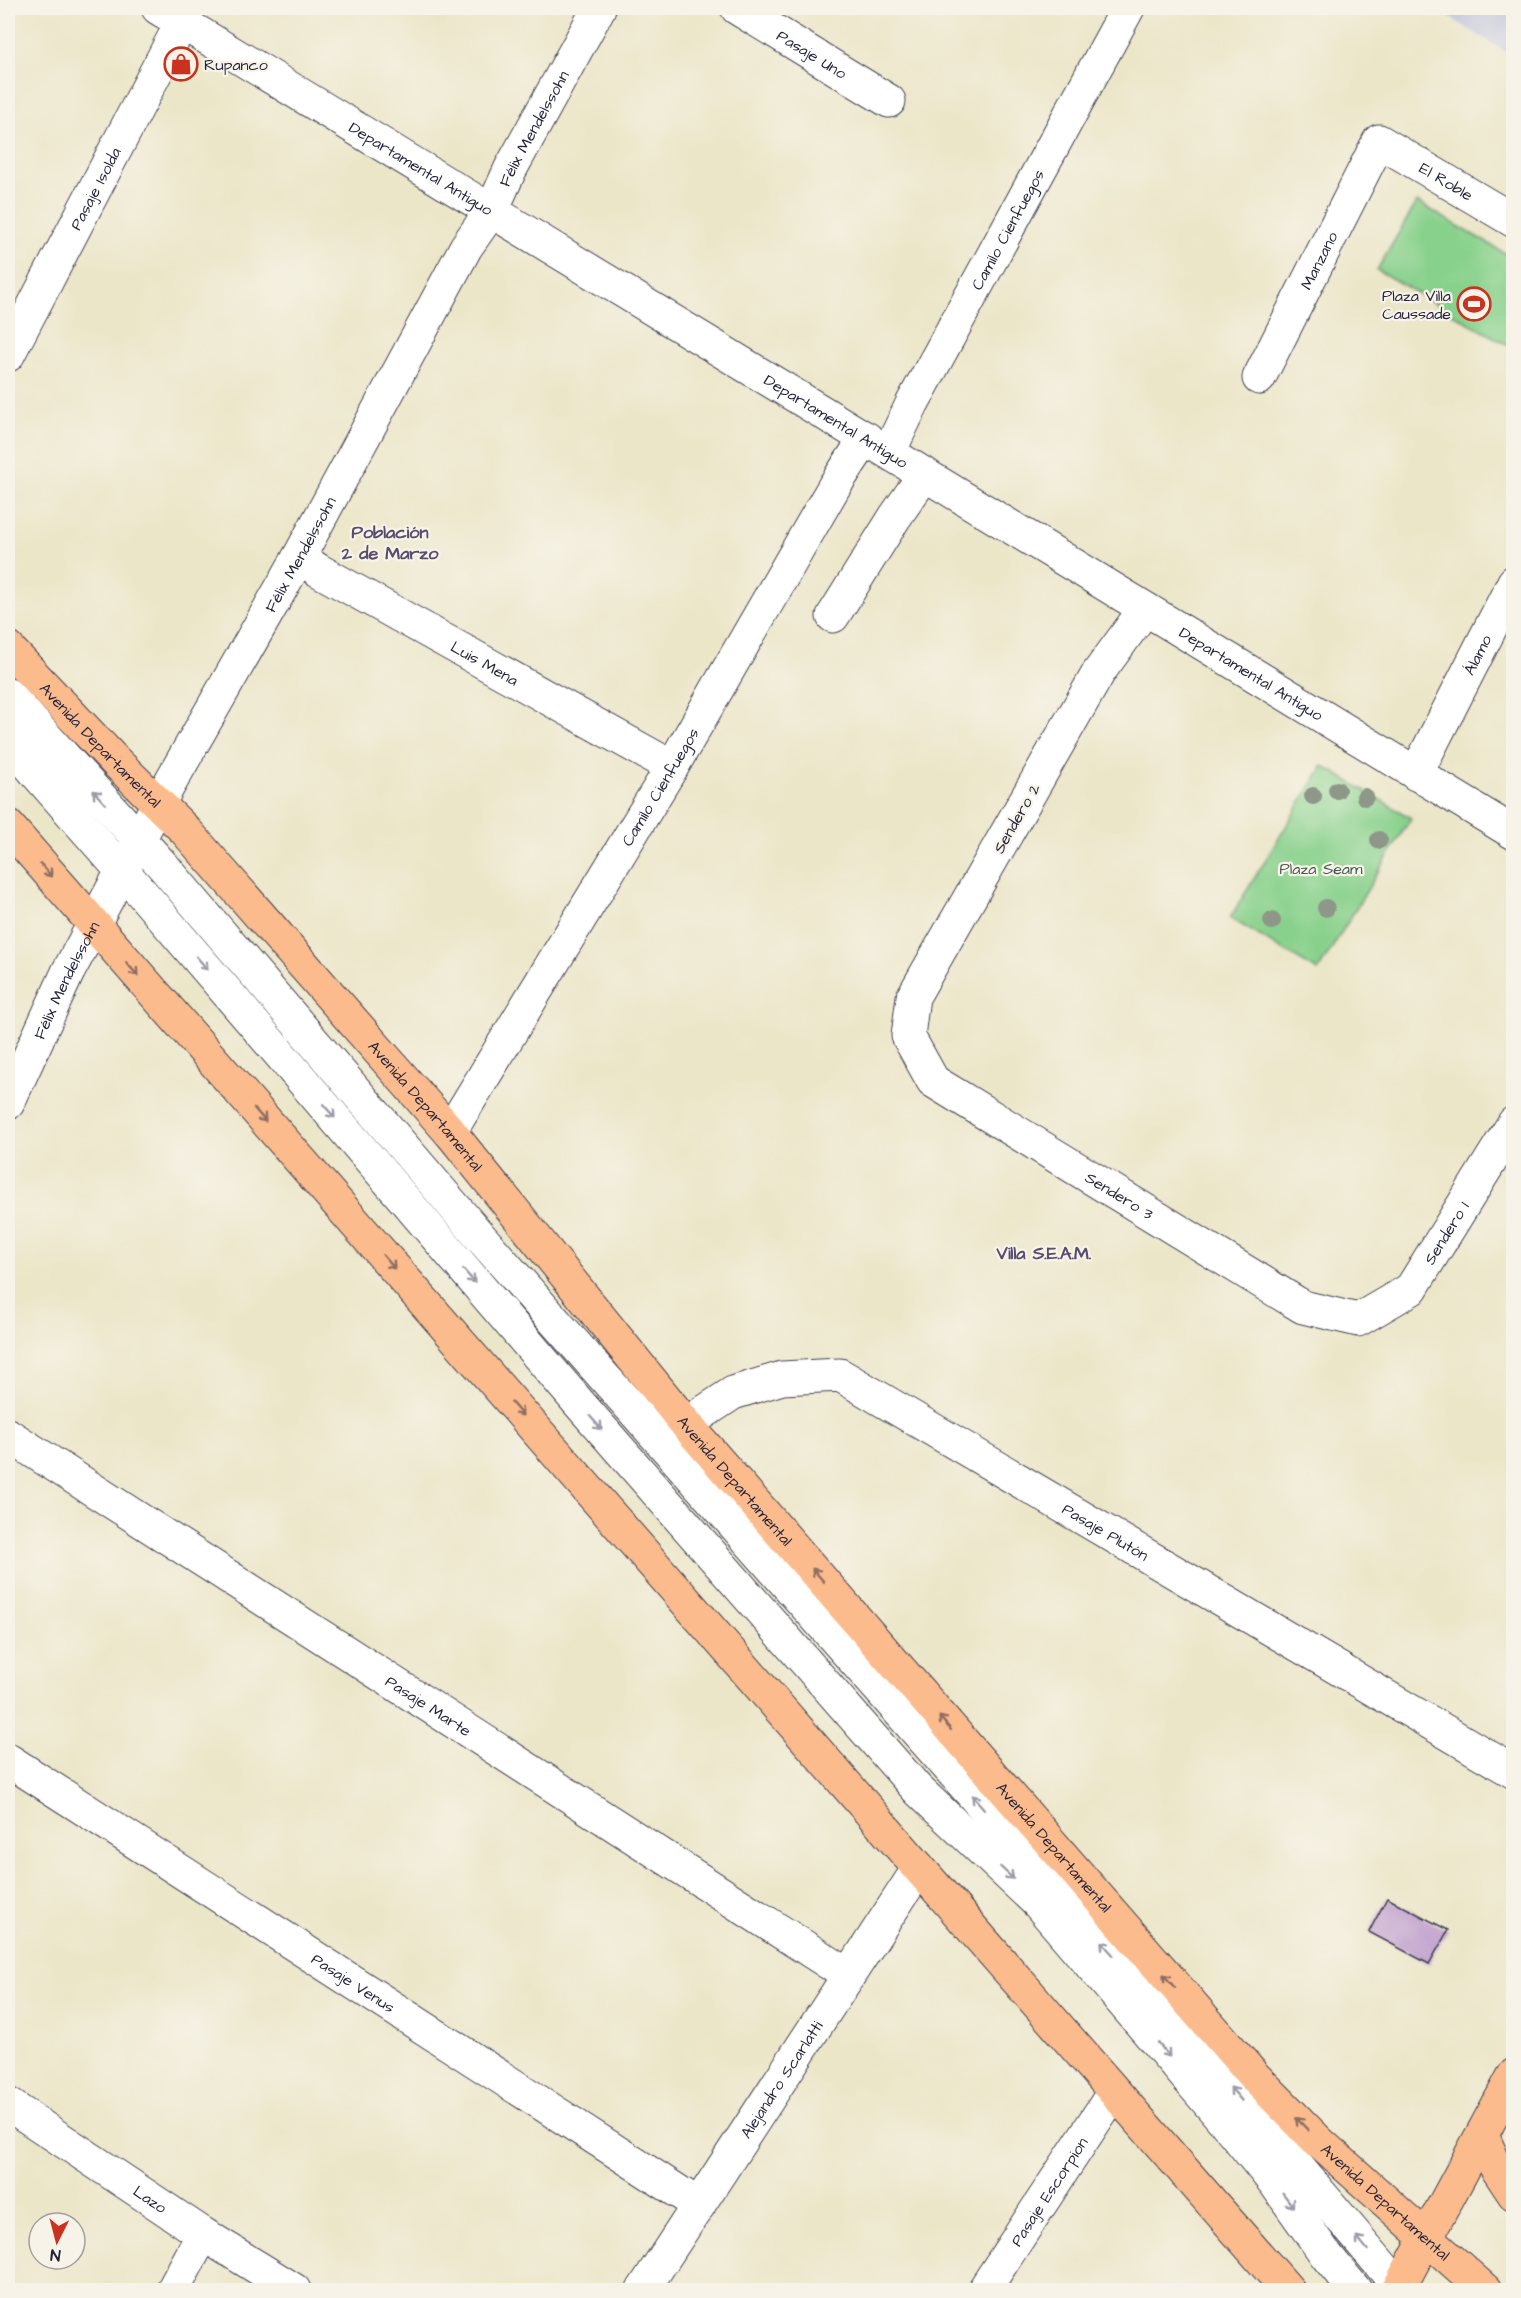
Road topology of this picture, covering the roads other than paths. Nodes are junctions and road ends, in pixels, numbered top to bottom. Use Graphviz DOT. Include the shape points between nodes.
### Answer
graph roads {
  1 [pos="599,8"];
  2 [pos="737,8"];
  3 [pos="1128,8"];
  4 [pos="170,15"];
  5 [pos="889,101"];
  6 [pos="1379,141"];
  7 [pos="492,210"];
  8 [pos="1514,221"];
  9 [pos="8,355"];
  10 [pos="1259,378"];
  11 [pos="877,445"];
  12 [pos="925,474"];
  13 [pos="299,557"];
  14 [pos="1514,582"];
  15 [pos="1145,609"];
  16 [pos="833,616"];
  17 [pos="8,648"];
  18 [pos="8,694"];
  19 [pos="8,741"];
  20 [pos="672,767"];
  21 [pos="1416,774"];
  22 [pos="158,804"];
  23 [pos="8,826"];
  24 [pos="1514,833"];
  25 [pos="139,840"];
  26 [pos="122,872"];
  27 [pos="93,924"];
  28 [pos="908,1036"];
  29 [pos="8,1103"];
  30 [pos="1514,1123"];
  31 [pos="450,1132"];
  32 [pos="1358,1320"];
  33 [pos="686,1424"];
  34 [pos="8,1435"];
  35 [pos="8,1760"];
  36 [pos="1514,1772"];
  37 [pos="919,1868"];
  38 [pos="848,1975"];
  39 [pos="1514,2075"];
  40 [pos="1114,2092"];
  41 [pos="8,2104"];
  42 [pos="1482,2135"];
  43 [pos="1514,2194"];
  44 [pos="699,2205"];
  45 [pos="203,2234"];
  46 [pos="1427,2240"];
  47 [pos="173,2290"];
  48 [pos="294,2290"];
  49 [pos="643,2290"];
  50 [pos="984,2290"];
  51 [pos="1288,2290"];
  52 [pos="1355,2290"];
  53 [pos="1400,2290"];
  54 [pos="1485,2290"];
  1 -- 7 [label="street, Félix Mendelssohn"];
  2 -- 5 [label="street, Pasaje Uno"];
  3 -- 11 [label="street, Camilo Cienfuegos" via="912,404"];
  4 -- 7 [label="street, Departamental Antiguo"];
  4 -- 9 [label="street, Pasaje Isolda"];
  6 -- 8 [label="street, El Roble"];
  6 -- 10 [label="street, Manzano"];
  7 -- 11 [label="street, Departamental Antiguo"];
  7 -- 13 [label="street, Félix Mendelssohn" via="466,247"];
  11 -- 12 [label="street, Departamental Antiguo"];
  11 -- 20 [label="street, Camilo Cienfuegos" via="835,485"];
  12 -- 15 [label="street, Departamental Antiguo"];
  12 -- 16 [label="street"];
  13 -- 20 [label="street, Luis Mena"];
  13 -- 22 [label="street, Félix Mendelssohn"];
  14 -- 21 [label="street, Álamo"];
  15 -- 21 [label="street, Departamental Antiguo"];
  15 -- 28 [label="street, Sendero 2" via="1099,672 913,996"];
  17 -- 22 [label="main road, Avenida Departamental"];
  25 -- 18 [label="street, one-way"];
  19 -- 26 [label="street"];
  20 -- 31 [label="street, Camilo Cienfuegos"];
  21 -- 24 [label="street, Departamental Antiguo"];
  22 -- 25 [label="street, Félix Mendelssohn"];
  22 -- 31 [label="main road, Avenida Departamental"];
  23 -- 27 [label="main road, one-way"];
  25 -- 26 [label="street, Félix Mendelssohn"];
  53 -- 25 [label="street, one-way" via="1207,2060 468,1223"];
  26 -- 27 [label="street, Félix Mendelssohn"];
  26 -- 52 [label="street, one-way" via="918,1790 1038,1903 1268,2175"];
  27 -- 29 [label="street, Félix Mendelssohn"];
  27 -- 37 [label="main road, one-way"];
  28 -- 32 [label="street, Sendero 3" via="933,1081 1303,1307"];
  30 -- 32 [label="street, Sendero 1" via="1411,1289"];
  31 -- 33 [label="main road, Avenida Departamental"];
  33 -- 36 [label="street, Pasaje Plutón" via="734,1393 782,1378 840,1376"];
  46 -- 33 [label="main road, Avenida Departamental, one-way" via="1319,2142 1253,2075"];
  34 -- 38 [label="street, Pasaje Marte"];
  35 -- 44 [label="street, Pasaje Venus"];
  37 -- 38 [label="street, Alejandro Scarlatti"];
  37 -- 40 [label="main road"];
  38 -- 44 [label="street, Alejandro Scarlatti"];
  39 -- 42 [label="main road"];
  40 -- 50 [label="street, Pasaje Escorpion"];
  40 -- 51 [label="main road"];
  41 -- 45 [label="street, Lazo"];
  42 -- 43 [label="main road"];
  42 -- 46 [label="main road"];
  44 -- 49 [label="street, Alejandro Scarlatti"];
  45 -- 47 [label="street"];
  45 -- 48 [label="street, Lazo"];
  46 -- 53 [label="main road"];
  46 -- 54 [label="main road, Avenida Departamental"];
}
